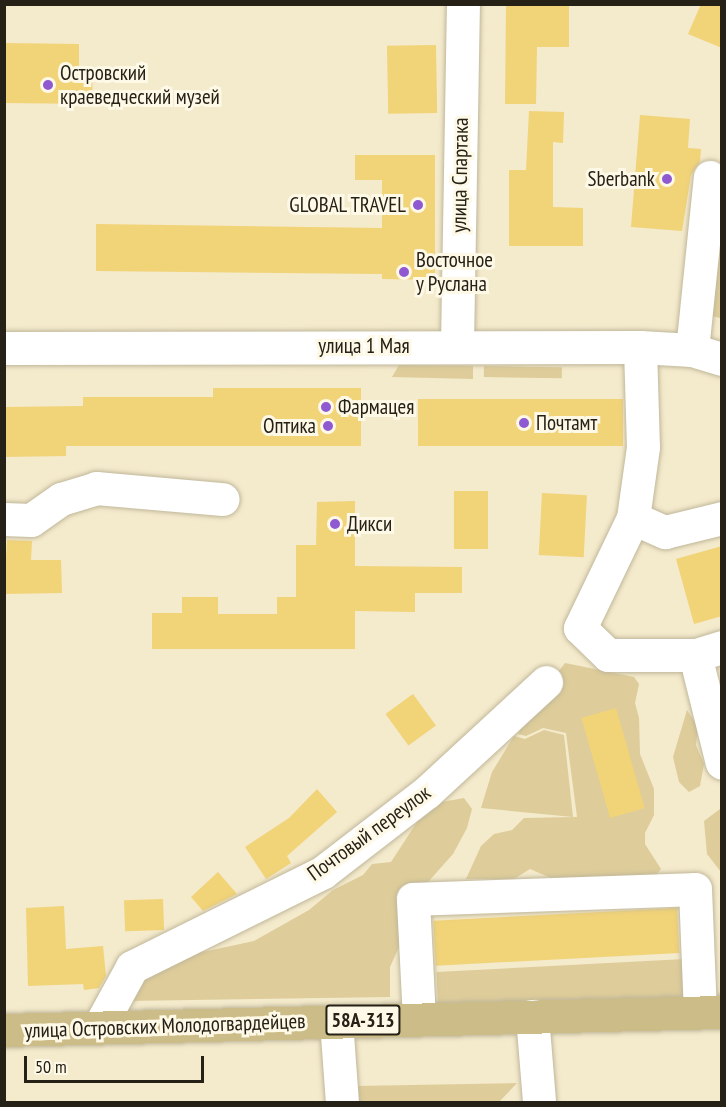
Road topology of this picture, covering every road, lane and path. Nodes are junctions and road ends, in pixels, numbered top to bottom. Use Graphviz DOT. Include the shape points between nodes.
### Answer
graph roads {
  1 [pos="463,4"];
  2 [pos="710,177"];
  3 [pos="457,345"];
  4 [pos="640,347"];
  5 [pos="4,348"];
  6 [pos="707,355"];
  7 [pos="223,499"];
  8 [pos="633,518"];
  9 [pos="722,518"];
  10 [pos="4,519"];
  11 [pos="708,651"];
  12 [pos="546,682"];
  13 [pos="722,763"];
  14 [pos="711,1012"];
  15 [pos="532,1016"];
  16 [pos="419,1019"];
  17 [pos="336,1021"];
  18 [pos="99,1027"];
  19 [pos="4,1030"];
  20 [pos="342,1102"];
  21 [pos="539,1102"];
  1 -- 3 [label="street, улица Спартака"];
  2 -- 6 [label="street" via="689,295"];
  3 -- 4 [label="street, улица 1 Мая"];
  3 -- 5 [label="street, улица 1 Мая"];
  4 -- 6 [label="street, улица 1 Мая"];
  4 -- 8 [label="street" via="643,447"];
  7 -- 10 [label="street" via="96,488 61,499 31,520"];
  8 -- 9 [label="street" via="666,532"];
  8 -- 11 [label="street" via="580,628 608,655"];
  11 -- 13 [label="street"];
  12 -- 18 [label="street, Почтовый переулок" via="427,792 323,872 132,967"];
  14 -- 15 [label="main road, улица Островских Молодогвардейцев / 58А-313"];
  14 -- 16 [label="street" via="695,889 413,899"];
  15 -- 16 [label="main road, улица Островских Молодогвардейцев / 58А-313"];
  15 -- 21 [label="street"];
  16 -- 17 [label="main road, улица Островских Молодогвардейцев / 58А-313"];
  17 -- 18 [label="main road, улица Островских Молодогвардейцев / 58А-313"];
  17 -- 20 [label="street"];
  18 -- 19 [label="main road, улица Островских Молодогвардейцев / 58А-313"];
}
